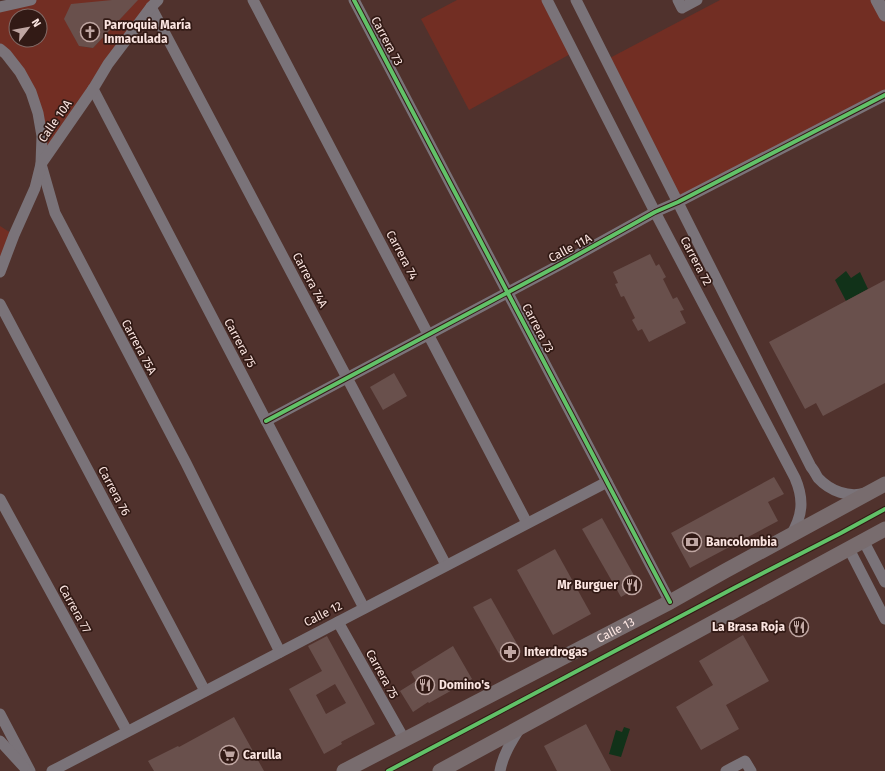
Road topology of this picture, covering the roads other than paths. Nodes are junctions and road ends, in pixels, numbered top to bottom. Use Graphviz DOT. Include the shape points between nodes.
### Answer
graph roads {
  1 [pos="31,0"];
  2 [pos="254,0"];
  3 [pos="354,0"];
  4 [pos="548,0"];
  5 [pos="576,0"];
  6 [pos="698,0"];
  7 [pos="877,0"];
  8 [pos="155,3"];
  9 [pos="680,4"];
  10 [pos="0,7"];
  11 [pos="885,15"];
  12 [pos="0,49"];
  13 [pos="93,89"];
  14 [pos="885,96"];
  15 [pos="40,164"];
  16 [pos="678,202"];
  17 [pos="655,212"];
  18 [pos="0,272"];
  19 [pos="508,292"];
  20 [pos="0,304"];
  21 [pos="428,334"];
  22 [pos="347,378"];
  23 [pos="266,421"];
  24 [pos="607,482"];
  25 [pos="879,487"];
  26 [pos="0,499"];
  27 [pos="527,523"];
  28 [pos="885,529"];
  29 [pos="790,536"];
  30 [pos="863,540"];
  31 [pos="849,549"];
  32 [pos="446,565"];
  33 [pos="885,582"];
  34 [pos="670,602"];
  35 [pos="364,608"];
  36 [pos="885,618"];
  37 [pos="338,622"];
  38 [pos="280,652"];
  39 [pos="205,691"];
  40 [pos="0,714"];
  41 [pos="521,727"];
  42 [pos="127,731"];
  43 [pos="404,739"];
  44 [pos="0,741"];
  45 [pos="748,766"];
  46 [pos="27,771"];
  47 [pos="30,771"];
  48 [pos="52,771"];
  49 [pos="344,771"];
  50 [pos="440,771"];
  51 [pos="500,771"];
  52 [pos="726,771"];
  1 -- 10 [label="street"];
  2 -- 21 [label="street, Carrera 74"];
  3 -- 19 [label="street, Carrera 73"];
  4 -- 17 [label="street, Carrera 72"];
  5 -- 16 [label="street, Carrera 72"];
  6 -- 9 [label="street"];
  7 -- 11 [label="street"];
  8 -- 13 [label="street, Calle 10A" via="108,64"];
  8 -- 22 [label="street, Carrera 74A"];
  12 -- 15 [label="street, Carrera 75A" via="20,72 31,92 42,136"];
  13 -- 15 [label="street, Calle 10A"];
  13 -- 23 [label="street, Carrera 75"];
  14 -- 16 [label="street, Calle 11A"];
  15 -- 18 [label="street, Calle 10A" via="35,188"];
  15 -- 38 [label="street, Carrera 75A" via="55,213 186,463"];
  16 -- 17 [label="street, Calle 11A"];
  16 -- 25 [label="street, Carrera 72" via="818,477 827,486 850,494 862,494"];
  17 -- 19 [label="street, Calle 11A"];
  17 -- 29 [label="street, Carrera 72" via="799,487 799,518"];
  19 -- 21 [label="street, Calle 11A"];
  19 -- 24 [label="street, Carrera 73"];
  20 -- 39 [label="street, Carrera 76"];
  21 -- 22 [label="street, Calle 11A"];
  21 -- 27 [label="street, Carrera 74"];
  22 -- 23 [label="street, Calle 11A"];
  22 -- 32 [label="street, Carrera 74A"];
  23 -- 35 [label="street, Carrera 75"];
  24 -- 27 [label="street, Calle 12"];
  24 -- 34 [label="street, Carrera 73"];
  25 -- 29 [label="main road, Calle 13"];
  26 -- 42 [label="street, Carrera 77"];
  27 -- 32 [label="street, Calle 12"];
  28 -- 30 [label="main road"];
  29 -- 34 [label="main road, Calle 13"];
  30 -- 31 [label="main road"];
  30 -- 33 [label="street"];
  31 -- 36 [label="street"];
  31 -- 41 [label="main road"];
  32 -- 35 [label="street, Calle 12"];
  34 -- 43 [label="main road, Calle 13"];
  35 -- 37 [label="street, Calle 12"];
  37 -- 38 [label="street, Calle 12"];
  37 -- 43 [label="street, Carrera 75"];
  38 -- 39 [label="street, Calle 12"];
  39 -- 42 [label="street, Calle 12"];
  40 -- 47 [label="street"];
  41 -- 50 [label="main road"];
  41 -- 51 [label="street" via="509,745"];
  42 -- 48 [label="street, Calle 12"];
  43 -- 49 [label="main road, Calle 13"];
  44 -- 46 [label="street"];
  45 -- 52 [label="street"];
}
